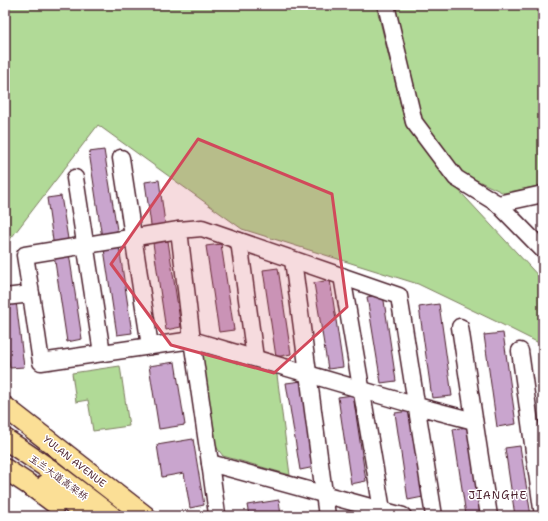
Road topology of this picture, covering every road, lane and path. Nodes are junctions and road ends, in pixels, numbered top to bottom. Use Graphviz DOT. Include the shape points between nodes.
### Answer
graph roads {
  1 [pos="386,5"];
  2 [pos="121,158"];
  3 [pos="75,178"];
  4 [pos="543,194"];
  5 [pos="498,204"];
  6 [pos="179,230"];
  7 [pos="133,238"];
  8 [pos="239,241"];
  9 [pos="85,245"];
  10 [pos="543,250"];
  11 [pos="293,260"];
  12 [pos="342,276"];
  13 [pos="31,294"];
  14 [pos="5,297"];
  15 [pos="460,327"];
  16 [pos="192,340"];
  17 [pos="150,346"];
  18 [pos="520,351"];
  19 [pos="102,353"];
  20 [pos="255,358"];
  21 [pos="309,374"];
  22 [pos="362,390"];
  23 [pos="417,406"];
  24 [pos="5,407"];
  25 [pos="474,421"];
  26 [pos="5,439"];
  27 [pos="5,450"];
  28 [pos="539,460"];
  29 [pos="210,463"];
  30 [pos="5,469"];
  31 [pos="325,495"];
  32 [pos="382,510"];
  33 [pos="71,516"];
  34 [pos="88,516"];
  35 [pos="112,516"];
  36 [pos="145,516"];
  37 [pos="216,516"];
  38 [pos="328,516"];
  39 [pos="403,516"];
  40 [pos="434,516"];
  41 [pos="489,516"];
  42 [pos="543,516"];
  1 -- 5 [label="street" via="414,122 456,178"];
  2 -- 7 [label="street"];
  3 -- 9 [label="street"];
  4 -- 5 [label="street"];
  5 -- 10 [label="street"];
  6 -- 7 [label="street"];
  6 -- 8 [label="street" via="202,228"];
  6 -- 16 [label="street"];
  7 -- 9 [label="street"];
  7 -- 17 [label="street"];
  8 -- 11 [label="street"];
  8 -- 20 [label="street"];
  9 -- 13 [label="street" via="25,255"];
  9 -- 19 [label="street"];
  11 -- 12 [label="street"];
  11 -- 21 [label="street"];
  12 -- 22 [label="street"];
  12 -- 23 [label="street" via="399,296"];
  13 -- 14 [label="street"];
  13 -- 19 [label="street" via="41,362"];
  15 -- 25 [label="street"];
  16 -- 17 [label="street"];
  16 -- 20 [label="street"];
  16 -- 29 [label="street"];
  17 -- 19 [label="street"];
  18 -- 28 [label="street"];
  20 -- 21 [label="street"];
  21 -- 22 [label="street"];
  21 -- 31 [label="street"];
  22 -- 23 [label="street"];
  22 -- 32 [label="street"];
  23 -- 25 [label="street"];
  23 -- 40 [label="street"];
  24 -- 36 [label="main road, YULAN AVENUE"];
  25 -- 41 [label="street"];
  26 -- 35 [label="main road, 玉兰大道高架桥" via="52,470"];
  27 -- 34 [label="main road"];
  28 -- 42 [label="street"];
  29 -- 31 [label="street"];
  29 -- 37 [label="street"];
  30 -- 33 [label="main road"];
  31 -- 32 [label="street"];
  31 -- 38 [label="street"];
  32 -- 39 [label="street"];
}
